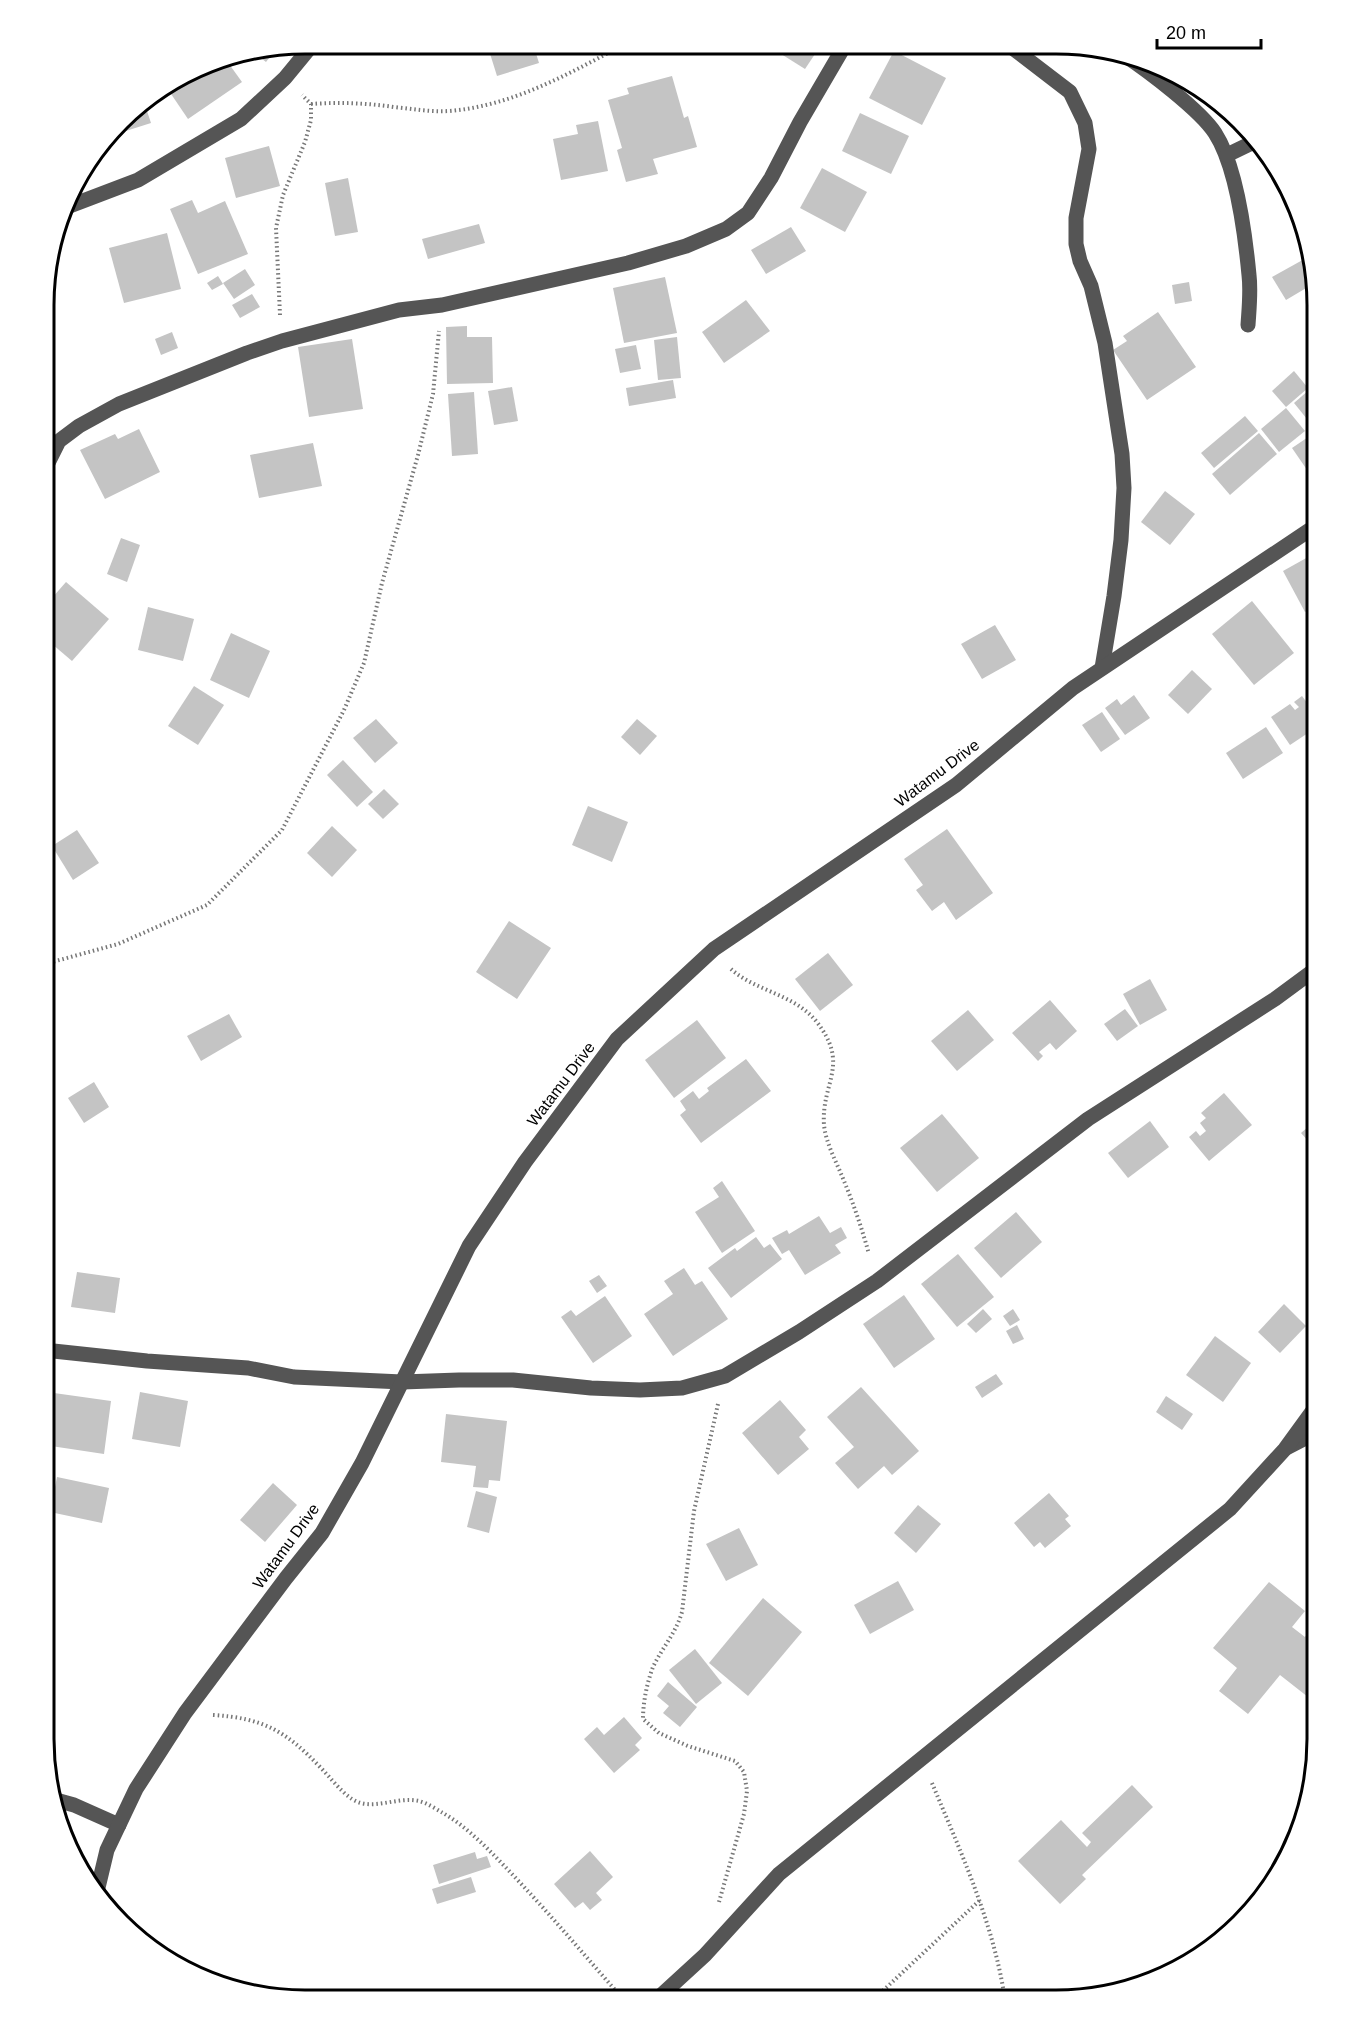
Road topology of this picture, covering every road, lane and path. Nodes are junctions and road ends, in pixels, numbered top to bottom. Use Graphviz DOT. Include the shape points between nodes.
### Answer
graph roads {
  1 [pos="305,54"];
  2 [pos="605,54"];
  3 [pos="840,54"];
  4 [pos="1020,54"];
  5 [pos="1141,69"];
  6 [pos="285,78"];
  7 [pos="311,104"];
  8 [pos="1249,144"];
  9 [pos="1227,155"];
  10 [pos="75,204"];
  11 [pos="442,305"];
  12 [pos="1248,326"];
  13 [pos="282,341"];
  14 [pos="54,451"];
  15 [pos="1307,532"];
  16 [pos="1102,668"];
  17 [pos="714,949"];
  18 [pos="54,962"];
  19 [pos="1307,975"];
  20 [pos="877,1281"];
  21 [pos="54,1351"];
  22 [pos="725,1376"];
  23 [pos="402,1382"];
  24 [pos="1307,1419"];
  25 [pos="1307,1437"];
  26 [pos="1285,1449"];
  27 [pos="185,1713"];
  28 [pos="922,1758"];
  29 [pos="62,1802"];
  30 [pos="119,1825"];
  31 [pos="99,1883"];
  32 [pos="980,1900"];
  33 [pos="716,1913"];
  34 [pos="615,1990"];
  35 [pos="667,1990"];
  36 [pos="884,1990"];
  37 [pos="1003,1990"];
  1 -- 6 [label="street"];
  2 -- 7 [label="path" via="539,88 450,111 359,103"];
  3 -- 11 [label="street" via="771,178 748,213 726,229 628,263"];
  4 -- 16 [label="street" via="1070,92 1085,123 1089,149 1076,218 1076,244 1105,344 1124,488 1121,540"];
  5 -- 9 [label="street" via="1214,131"];
  6 -- 7 [label="path"];
  6 -- 10 [label="street" via="241,119 138,180"];
  7 -- 13 [label="path" via="305,142 283,195 276,228"];
  8 -- 9 [label="street"];
  9 -- 12 [label="street" via="1249,276"];
  11 -- 13 [label="street" via="399,310"];
  11 -- 18 [label="path" via="433,394 364,663 282,830 207,905 118,944"];
  13 -- 14 [label="street" via="119,405 59,441"];
  15 -- 16 [label="street, Watamu Drive"];
  16 -- 17 [label="street, Watamu Drive" via="956,785"];
  17 -- 20 [label="path" via="733,971 797,1005 815,1020 829,1042 833,1076 824,1125"];
  17 -- 23 [label="street, Watamu Drive" via="617,1039 525,1162 469,1246"];
  19 -- 20 [label="street" via="1089,1119"];
  20 -- 22 [label="street"];
  21 -- 23 [label="street" via="248,1368 294,1377"];
  22 -- 23 [label="street" via="682,1388 640,1390 513,1380"];
  22 -- 33 [label="path" via="694,1511 682,1612 654,1666 643,1708 643,1719 659,1733 735,1761 744,1772 744,1815"];
  23 -- 27 [label="street, Watamu Drive" via="322,1533"];
  24 -- 26 [label="street"];
  25 -- 26 [label="street"];
  26 -- 28 [label="street" via="1230,1509"];
  27 -- 30 [label="street, Watamu Drive" via="136,1789"];
  27 -- 34 [label="path" via="236,1716 263,1723 303,1749 360,1804 419,1801 446,1815 501,1862"];
  28 -- 32 [label="path"];
  28 -- 35 [label="street" via="779,1874 705,1955"];
  29 -- 30 [label="street"];
  30 -- 31 [label="street, Watamu Drive"];
  32 -- 36 [label="path"];
  32 -- 37 [label="path"];
}
